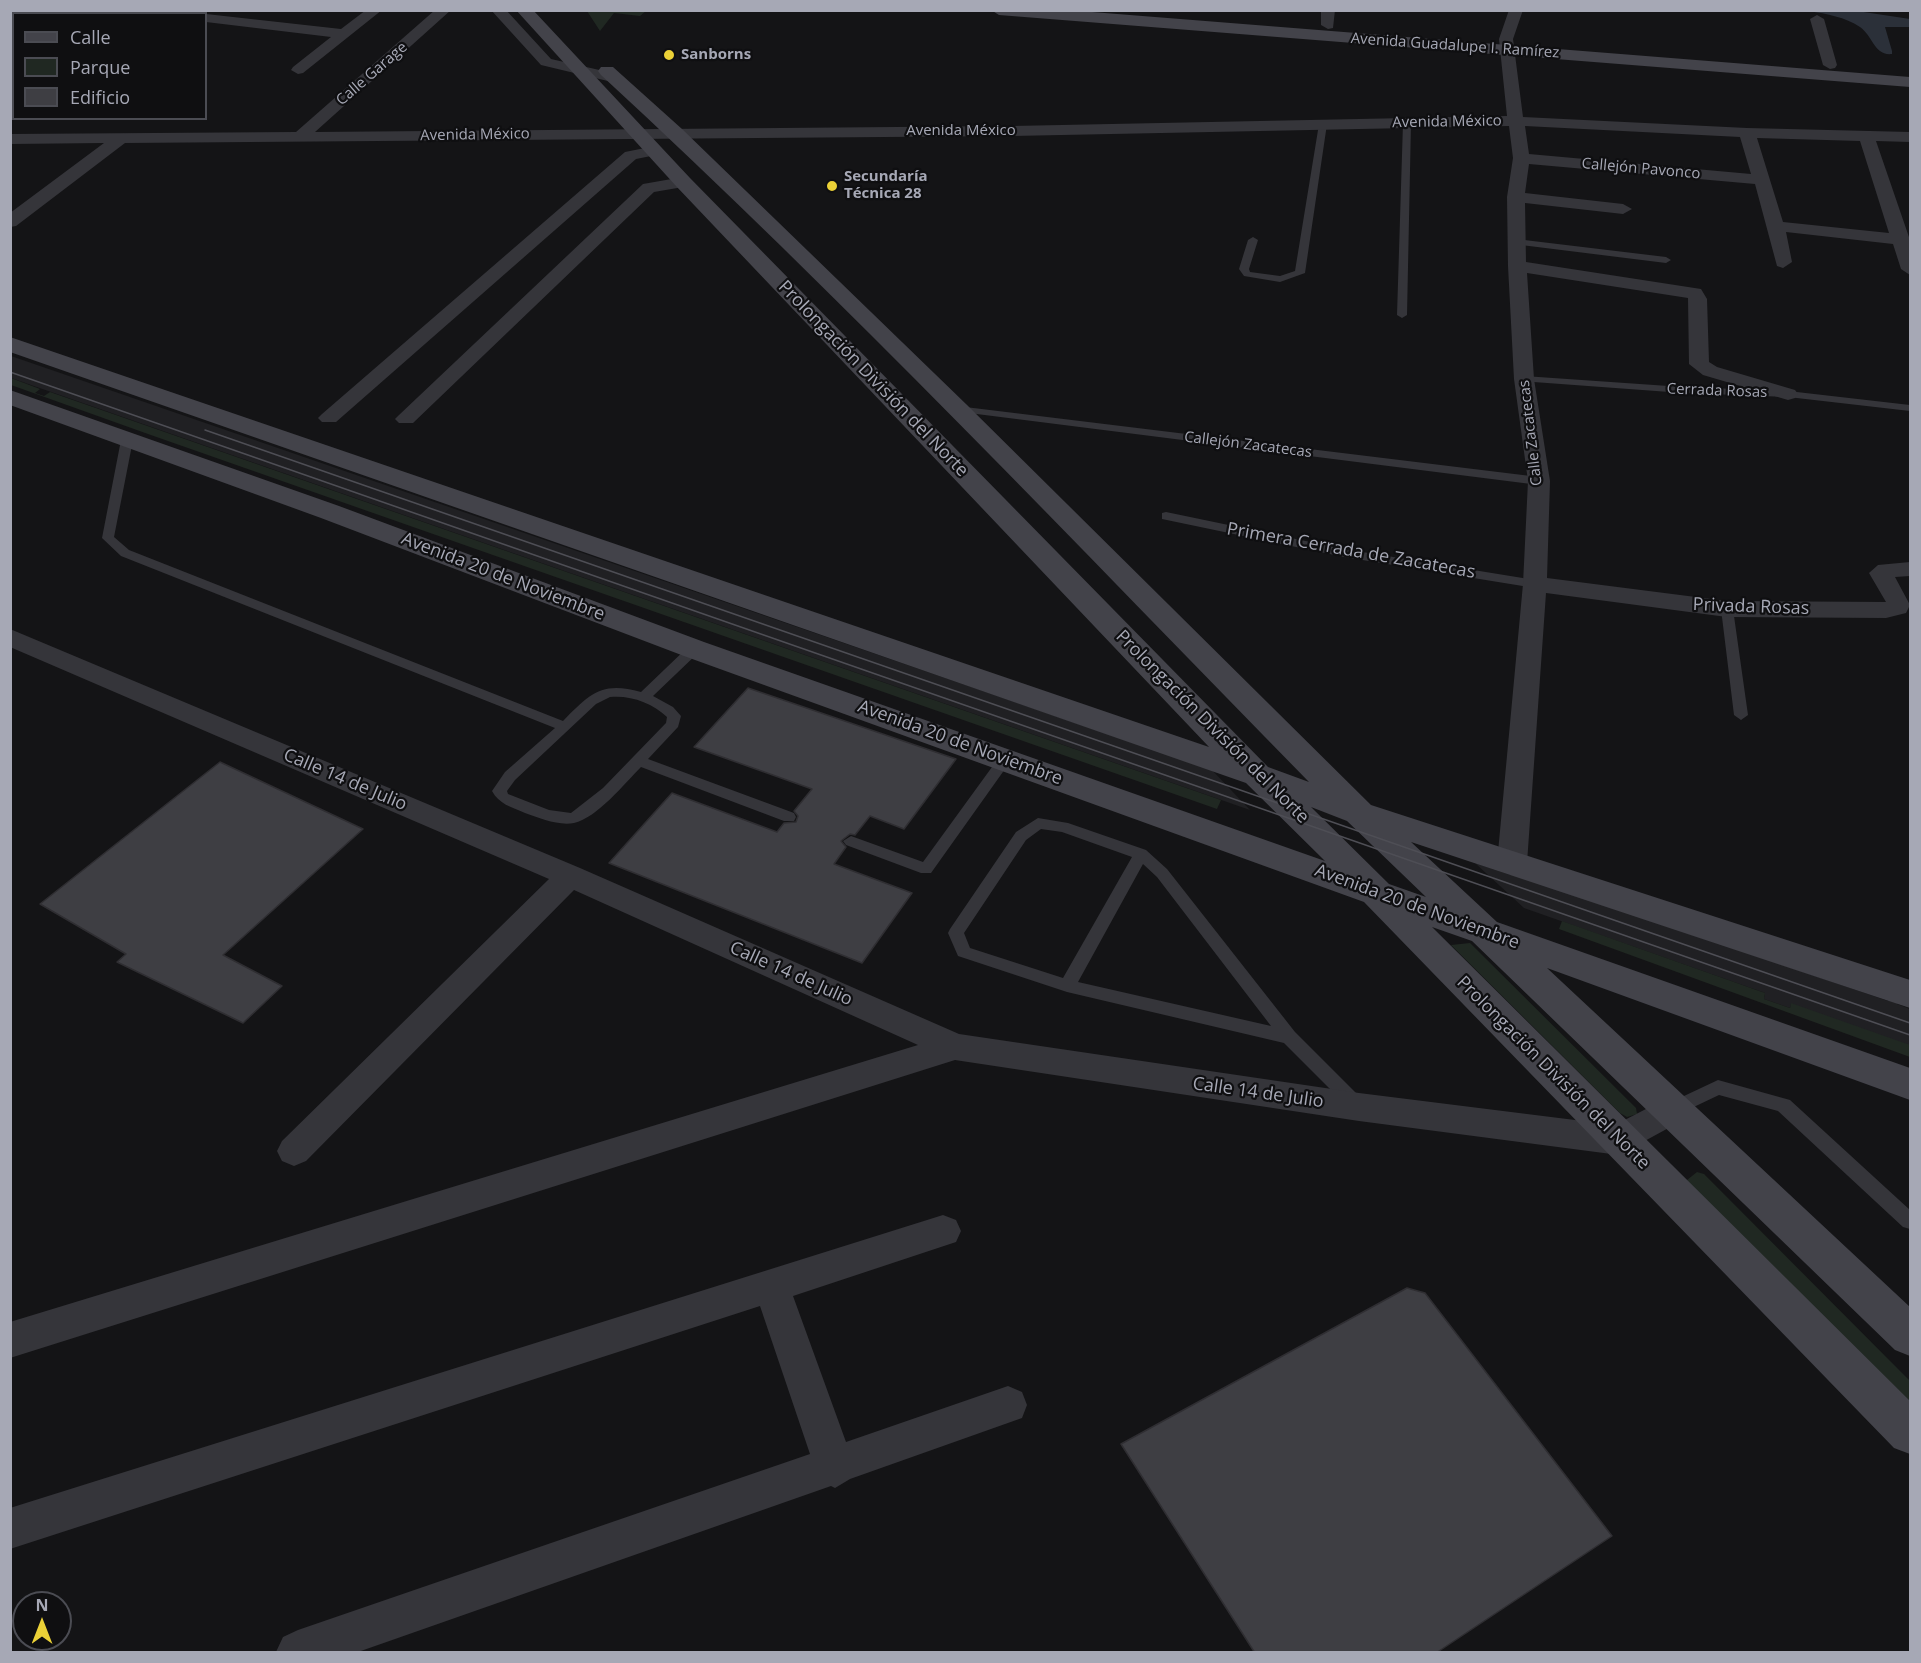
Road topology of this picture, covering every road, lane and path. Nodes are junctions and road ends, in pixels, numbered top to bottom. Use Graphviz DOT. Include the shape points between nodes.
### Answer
graph roads {
  1 [pos="221,10"];
  2 [pos="375,10"];
  3 [pos="444,10"];
  4 [pos="498,10"];
  5 [pos="524,10"];
  6 [pos="549,10"];
  7 [pos="999,10"];
  8 [pos="1133,10"];
  9 [pos="1516,10"];
  10 [pos="207,18"];
  11 [pos="1328,18"];
  12 [pos="1817,19"];
  13 [pos="349,30"];
  14 [pos="1506,45"];
  15 [pos="1830,65"];
  16 [pos="298,70"];
  17 [pos="578,70"];
  18 [pos="1911,71"];
  19 [pos="612,76"];
  20 [pos="1911,82"];
  21 [pos="1518,120"];
  22 [pos="1407,123"];
  23 [pos="1323,124"];
  24 [pos="1747,133"];
  25 [pos="300,137"];
  26 [pos="1911,137"];
  27 [pos="1867,138"];
  28 [pos="10,139"];
  29 [pos="120,139"];
  30 [pos="656,139"];
  31 [pos="1521,158"];
  32 [pos="1761,180"];
  33 [pos="683,182"];
  34 [pos="1516,196"];
  35 [pos="1623,209"];
  36 [pos="10,222"];
  37 [pos="1776,226"];
  38 [pos="1253,240"];
  39 [pos="1901,240"];
  40 [pos="1516,242"];
  41 [pos="1666,260"];
  42 [pos="1783,262"];
  43 [pos="1516,266"];
  44 [pos="1911,269"];
  45 [pos="1402,315"];
  46 [pos="10,344"];
  47 [pos="1524,379"];
  48 [pos="1788,394"];
  49 [pos="10,397"];
  50 [pos="1911,408"];
  51 [pos="957,409"];
  52 [pos="329,418"];
  53 [pos="406,419"];
  54 [pos="126,440"];
  55 [pos="1539,481"];
  56 [pos="1166,516"];
  57 [pos="1911,569"];
  58 [pos="1536,584"];
  59 [pos="1727,609"];
  60 [pos="10,637"];
  61 [pos="694,649"];
  62 [pos="643,698"];
  63 [pos="1740,715"];
  64 [pos="565,727"];
  65 [pos="1005,759"];
  66 [pos="638,760"];
  67 [pos="1255,774"];
  68 [pos="1359,813"];
  69 [pos="789,817"];
  70 [pos="851,841"];
  71 [pos="1141,854"];
  72 [pos="1512,863"];
  73 [pos="570,876"];
  74 [pos="1373,892"];
  75 [pos="1484,932"];
  76 [pos="1067,986"];
  77 [pos="1911,994"];
  78 [pos="1289,1037"];
  79 [pos="955,1047"];
  80 [pos="1911,1084"];
  81 [pos="1359,1107"];
  82 [pos="1673,1108"];
  83 [pos="1619,1140"];
  84 [pos="294,1151"];
  85 [pos="1911,1221"];
  86 [pos="943,1231"];
  87 [pos="772,1287"];
  88 [pos="1911,1335"];
  89 [pos="10,1340"];
  90 [pos="1008,1405"];
  91 [pos="1911,1432"];
  92 [pos="835,1468"];
  93 [pos="10,1529"];
  94 [pos="298,1653"];
  1 -- 13 [label="street"];
  2 -- 13 [label="street"];
  3 -- 25 [label="street, Calle Garage"];
  4 -- 17 [label="street" via="546,62"];
  5 -- 17 [label="main road, Prolongación División del Norte"];
  6 -- 19 [label="main road, Prolongación División del Norte"];
  7 -- 14 [label="main road, Avenida Guadalupe I. Ramírez"];
  8 -- 11 [label="main road, Avenida Guadalupe I. Ramírez"];
  9 -- 14 [label="street"];
  10 -- 13 [label="street"];
  11 -- 14 [label="main road, Avenida Guadalupe I. Ramírez"];
  12 -- 15 [label="street"];
  13 -- 16 [label="street"];
  14 -- 15 [label="main road, Avenida Guadalupe I. Ramírez"];
  14 -- 20 [label="main road, Avenida Guadalupe I. Ramírez"];
  14 -- 21 [label="street, Calle Zacatecas"];
  15 -- 18 [label="main road, Avenida Guadalupe I. Ramírez"];
  17 -- 19 [label="street"];
  17 -- 30 [label="main road, Prolongación División del Norte"];
  19 -- 30 [label="main road, Prolongación División del Norte"];
  21 -- 22 [label="street, Avenida México"];
  21 -- 24 [label="street, Avenida México"];
  21 -- 31 [label="street, Calle Zacatecas"];
  22 -- 23 [label="street, Avenida México"];
  22 -- 45 [label="lane"];
  23 -- 30 [label="street, Avenida México"];
  23 -- 38 [label="lane" via="1300,273 1280,279 1247,274 1244,268"];
  24 -- 27 [label="street, Avenida México"];
  24 -- 32 [label="street"];
  25 -- 29 [label="street, Avenida México"];
  25 -- 30 [label="street, Avenida México"];
  26 -- 27 [label="street, Avenida México"];
  27 -- 39 [label="street"];
  28 -- 29 [label="street, Avenida México"];
  29 -- 36 [label="street"];
  30 -- 33 [label="main road, Prolongación División del Norte"];
  30 -- 51 [label="main road, Prolongación División del Norte"];
  30 -- 52 [label="street" via="632,155"];
  31 -- 32 [label="street, Callejón Pavonco"];
  31 -- 34 [label="street, Calle Zacatecas"];
  32 -- 37 [label="street"];
  33 -- 53 [label="street" via="649,188"];
  33 -- 67 [label="main road, Prolongación División del Norte"];
  34 -- 35 [label="street"];
  34 -- 40 [label="street, Calle Zacatecas"];
  37 -- 39 [label="street"];
  37 -- 42 [label="street"];
  39 -- 44 [label="street"];
  40 -- 41 [label="lane"];
  40 -- 43 [label="street, Calle Zacatecas"];
  43 -- 47 [label="street, Calle Zacatecas"];
  43 -- 48 [label="street" via="1694,293 1698,299 1699,364 1710,371"];
  46 -- 67 [label="main road"];
  47 -- 48 [label="lane, Cerrada Rosas"];
  47 -- 55 [label="street, Calle Zacatecas"];
  48 -- 50 [label="lane, Cerrada Rosas"];
  49 -- 54 [label="main road, Avenida 20 de Noviembre"];
  51 -- 55 [label="lane, Callejón Zacatecas"];
  51 -- 68 [label="main road, Prolongación División del Norte"];
  54 -- 61 [label="main road, Avenida 20 de Noviembre"];
  54 -- 64 [label="lane" via="108,538 124,553"];
  55 -- 58 [label="street, Calle Zacatecas"];
  56 -- 58 [label="lane, Primera Cerrada de Zacatecas" via="1344,553"];
  57 -- 59 [label="street, Privada Rosas" via="1881,573 1899,604 1897,608"];
  58 -- 59 [label="street, Privada Rosas"];
  58 -- 72 [label="street, Calle Zacatecas"];
  59 -- 63 [label="lane"];
  60 -- 73 [label="street, Calle 14 de Julio"];
  61 -- 62 [label="lane"];
  61 -- 65 [label="main road, Avenida 20 de Noviembre"];
  62 -- 64 [label="lane" via="615,691 600,695"];
  62 -- 66 [label="lane" via="667,708 674,716 673,724"];
  64 -- 66 [label="lane" via="510,776 499,790 503,798 574,818"];
  65 -- 70 [label="lane" via="926,869"];
  65 -- 74 [label="main road, Avenida 20 de Noviembre"];
  66 -- 69 [label="lane"];
  67 -- 68 [label="main road"];
  67 -- 74 [label="main road, Prolongación División del Norte"];
  68 -- 72 [label="main road"];
  68 -- 75 [label="main road, Prolongación División del Norte"];
  71 -- 76 [label="lane"];
  71 -- 76 [label="lane" via="1063,827 1038,823 1020,836 956,933 964,952"];
  71 -- 78 [label="lane" via="1162,873"];
  72 -- 77 [label="main road"];
  73 -- 79 [label="street, Calle 14 de Julio"];
  73 -- 84 [label="street"];
  74 -- 75 [label="main road, Avenida 20 de Noviembre"];
  74 -- 83 [label="main road, Prolongación División del Norte"];
  75 -- 80 [label="main road, Avenida 20 de Noviembre"];
  75 -- 82 [label="main road, Prolongación División del Norte"];
  76 -- 78 [label="lane"];
  78 -- 81 [label="lane"];
  79 -- 81 [label="street, Calle 14 de Julio"];
  79 -- 89 [label="street"];
  81 -- 83 [label="street, Calle 14 de Julio"];
  82 -- 83 [label="street"];
  82 -- 85 [label="lane" via="1718,1086 1784,1105"];
  82 -- 88 [label="main road, Prolongación División del Norte"];
  83 -- 91 [label="main road, Prolongación División del Norte"];
  86 -- 87 [label="street"];
  87 -- 92 [label="street"];
  87 -- 93 [label="street"];
  90 -- 92 [label="street"];
  92 -- 94 [label="street"];
}
